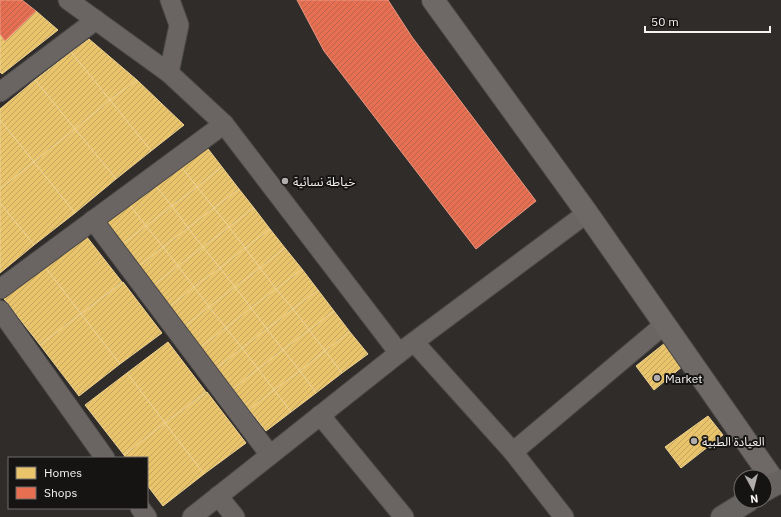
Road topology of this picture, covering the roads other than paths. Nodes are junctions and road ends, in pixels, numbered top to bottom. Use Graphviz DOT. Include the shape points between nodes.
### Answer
graph roads {
  1 [pos="68,0"];
  2 [pos="170,0"];
  3 [pos="432,0"];
  4 [pos="96,20"];
  5 [pos="169,73"];
  6 [pos="0,92"];
  7 [pos="224,124"];
  8 [pos="587,213"];
  9 [pos="93,220"];
  10 [pos="0,289"];
  11 [pos="0,310"];
  12 [pos="665,324"];
  13 [pos="414,342"];
  14 [pos="399,353"];
  15 [pos="320,415"];
  16 [pos="513,452"];
  17 [pos="270,455"];
  18 [pos="104,457"];
  19 [pos="776,487"];
  20 [pos="218,496"];
  21 [pos="141,509"];
  22 [pos="735,509"];
  23 [pos="147,517"];
  24 [pos="192,517"];
  25 [pos="235,517"];
  26 [pos="404,517"];
  27 [pos="564,517"];
  28 [pos="722,517"];
  1 -- 4 [label="street"];
  2 -- 5 [label="street" via="179,24"];
  3 -- 8 [label="main road"];
  4 -- 5 [label="street"];
  4 -- 6 [label="street"];
  5 -- 7 [label="street"];
  7 -- 9 [label="street"];
  7 -- 14 [label="street"];
  8 -- 12 [label="main road"];
  8 -- 13 [label="street"];
  9 -- 10 [label="street"];
  9 -- 17 [label="street"];
  11 -- 18 [label="street"];
  12 -- 16 [label="street"];
  12 -- 19 [label="main road"];
  13 -- 14 [label="street"];
  13 -- 16 [label="street"];
  14 -- 15 [label="street"];
  15 -- 17 [label="street"];
  15 -- 26 [label="street"];
  16 -- 27 [label="street"];
  17 -- 20 [label="street"];
  20 -- 24 [label="street"];
  20 -- 25 [label="street"];
  21 -- 23 [label="street"];
  22 -- 28 [label="highway"];
}
